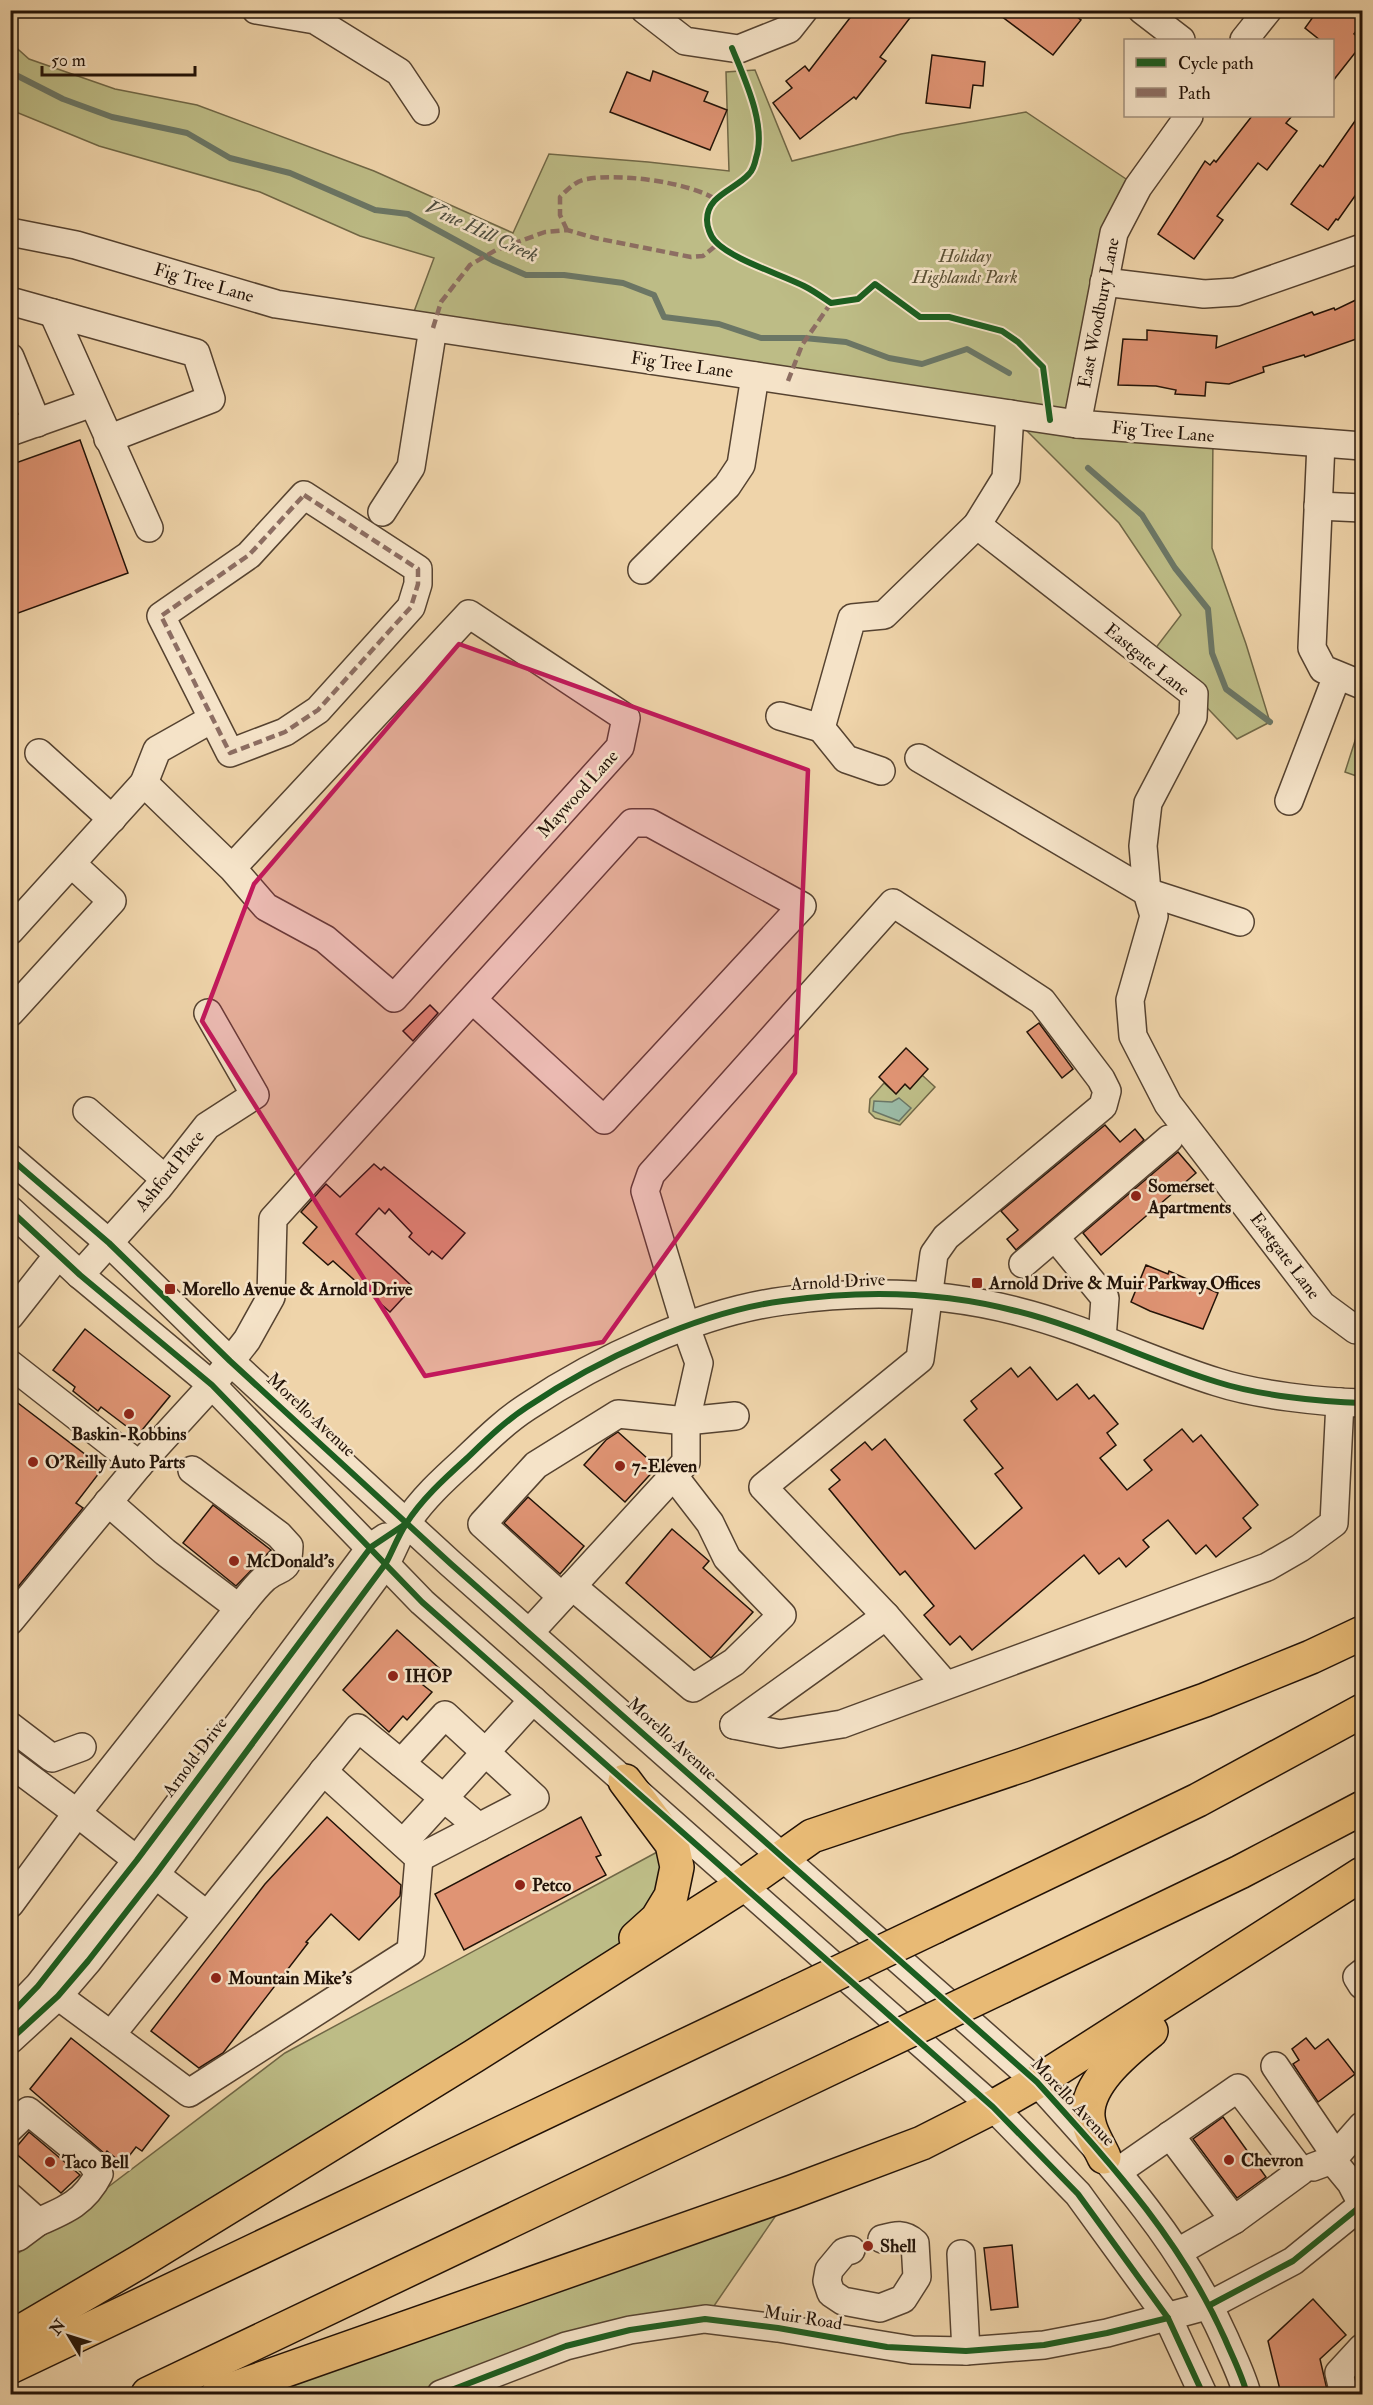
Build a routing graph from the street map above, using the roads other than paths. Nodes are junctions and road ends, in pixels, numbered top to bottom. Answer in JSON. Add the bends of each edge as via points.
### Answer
{"nodes":[{"id":1,"x":256,"y":10,"type":"edge"},
{"id":2,"x":645,"y":10,"type":"edge"},
{"id":3,"x":804,"y":10,"type":"edge"},
{"id":4,"x":1142,"y":10,"type":"edge"},
{"id":5,"x":1268,"y":10,"type":"edge"},
{"id":6,"x":1180,"y":39,"type":"edge"},
{"id":7,"x":1245,"y":39,"type":"edge"},
{"id":8,"x":425,"y":111,"type":"dead end"},
{"id":9,"x":1188,"y":117,"type":"edge"},
{"id":10,"x":10,"y":232,"type":"edge"},
{"id":11,"x":1362,"y":248,"type":"edge"},
{"id":12,"x":1104,"y":282,"type":"junction"},
{"id":13,"x":10,"y":301,"type":"edge"},
{"id":14,"x":53,"y":313,"type":"junction"},
{"id":15,"x":433,"y":328,"type":"junction"},
{"id":16,"x":10,"y":357,"type":"edge"},
{"id":17,"x":755,"y":376,"type":"junction"},
{"id":18,"x":92,"y":403,"type":"junction"},
{"id":19,"x":1010,"y":414,"type":"junction"},
{"id":20,"x":37,"y":423,"type":"junction"},
{"id":21,"x":1077,"y":424,"type":"junction"},
{"id":22,"x":10,"y":432,"type":"edge"},
{"id":23,"x":108,"y":439,"type":"junction"},
{"id":24,"x":1321,"y":443,"type":"junction"},
{"id":25,"x":1362,"y":446,"type":"edge"},
{"id":26,"x":1318,"y":506,"type":"junction"},
{"id":27,"x":1362,"y":508,"type":"edge"},
{"id":28,"x":382,"y":512,"type":"dead end"},
{"id":29,"x":977,"y":525,"type":"junction"},
{"id":30,"x":149,"y":528,"type":"dead end"},
{"id":31,"x":642,"y":570,"type":"dead end"},
{"id":32,"x":1337,"y":676,"type":"junction"},
{"id":33,"x":1362,"y":685,"type":"edge"},
{"id":34,"x":780,"y":716,"type":"dead end"},
{"id":35,"x":212,"y":719,"type":"junction"},
{"id":36,"x":821,"y":728,"type":"junction"},
{"id":37,"x":39,"y":753,"type":"dead end"},
{"id":38,"x":919,"y":758,"type":"dead end"},
{"id":39,"x":881,"y":771,"type":"dead end"},
{"id":40,"x":144,"y":783,"type":"junction"},
{"id":41,"x":1289,"y":801,"type":"dead end"},
{"id":42,"x":112,"y":819,"type":"junction"},
{"id":43,"x":72,"y":864,"type":"junction"},
{"id":44,"x":232,"y":868,"type":"junction"},
{"id":45,"x":1147,"y":892,"type":"junction"},
{"id":46,"x":1240,"y":922,"type":"dead end"},
{"id":47,"x":10,"y":931,"type":"edge"},
{"id":48,"x":472,"y":1000,"type":"junction"},
{"id":49,"x":14,"y":1003,"type":"edge"},
{"id":50,"x":208,"y":1014,"type":"dead end"},
{"id":51,"x":87,"y":1112,"type":"dead end"},
{"id":52,"x":1169,"y":1139,"type":"dead end"},
{"id":53,"x":10,"y":1158,"type":"edge"},
{"id":54,"x":165,"y":1179,"type":"junction"},
{"id":55,"x":10,"y":1210,"type":"edge"},
{"id":56,"x":1055,"y":1237,"type":"junction"},
{"id":57,"x":109,"y":1243,"type":"junction"},
{"id":58,"x":58,"y":1255,"type":"junction"},
{"id":59,"x":1023,"y":1264,"type":"dead end"},
{"id":60,"x":80,"y":1275,"type":"junction"},
{"id":61,"x":928,"y":1296,"type":"junction"},
{"id":62,"x":10,"y":1316,"type":"edge"},
{"id":63,"x":686,"y":1327,"type":"junction"},
{"id":64,"x":1362,"y":1330,"type":"edge"},
{"id":65,"x":1102,"y":1339,"type":"junction"},
{"id":66,"x":230,"y":1361,"type":"junction"},
{"id":67,"x":10,"y":1364,"type":"edge"},
{"id":68,"x":212,"y":1385,"type":"junction"},
{"id":69,"x":1351,"y":1402,"type":"edge"},
{"id":70,"x":735,"y":1416,"type":"dead end"},
{"id":71,"x":686,"y":1421,"type":"junction"},
{"id":72,"x":139,"y":1465,"type":"junction"},
{"id":73,"x":192,"y":1470,"type":"dead end"},
{"id":74,"x":674,"y":1475,"type":"junction"},
{"id":75,"x":108,"y":1502,"type":"junction"},
{"id":76,"x":406,"y":1523,"type":"junction"},
{"id":77,"x":379,"y":1555,"type":"junction"},
{"id":78,"x":567,"y":1591,"type":"junction"},
{"id":79,"x":239,"y":1608,"type":"junction"},
{"id":80,"x":886,"y":1616,"type":"junction"},
{"id":81,"x":10,"y":1621,"type":"edge"},
{"id":82,"x":529,"y":1633,"type":"junction"},
{"id":83,"x":1362,"y":1633,"type":"edge"},
{"id":84,"x":945,"y":1684,"type":"junction"},
{"id":85,"x":533,"y":1700,"type":"junction"},
{"id":86,"x":1362,"y":1711,"type":"edge"},
{"id":87,"x":10,"y":1726,"type":"edge"},
{"id":88,"x":82,"y":1747,"type":"dead end"},
{"id":89,"x":486,"y":1752,"type":"junction"},
{"id":90,"x":10,"y":1763,"type":"edge"},
{"id":91,"x":401,"y":1763,"type":"junction"},
{"id":92,"x":323,"y":1771,"type":"junction"},
{"id":93,"x":625,"y":1781,"type":"junction"},
{"id":94,"x":444,"y":1799,"type":"junction"},
{"id":95,"x":1362,"y":1808,"type":"edge"},
{"id":96,"x":77,"y":1813,"type":"junction"},
{"id":97,"x":479,"y":1827,"type":"junction"},
{"id":98,"x":411,"y":1851,"type":"junction"},
{"id":99,"x":783,"y":1857,"type":"junction"},
{"id":100,"x":146,"y":1867,"type":"junction"},
{"id":101,"x":1362,"y":1874,"type":"edge"},
{"id":102,"x":743,"y":1885,"type":"junction"},
{"id":103,"x":10,"y":1904,"type":"edge"},
{"id":104,"x":207,"y":1915,"type":"junction"},
{"id":105,"x":605,"y":1971,"type":"junction"},
{"id":106,"x":1362,"y":1973,"type":"edge"},
{"id":107,"x":1199,"y":1979,"type":"junction"},
{"id":108,"x":1362,"y":1984,"type":"edge"},
{"id":109,"x":58,"y":1996,"type":"junction"},
{"id":110,"x":10,"y":2015,"type":"edge"},
{"id":111,"x":111,"y":2035,"type":"junction"},
{"id":112,"x":10,"y":2040,"type":"edge"},
{"id":113,"x":1275,"y":2066,"type":"dead end"},
{"id":114,"x":1037,"y":2082,"type":"junction"},
{"id":115,"x":993,"y":2107,"type":"junction"},
{"id":116,"x":15,"y":2123,"type":"edge"},
{"id":117,"x":1362,"y":2126,"type":"edge"},
{"id":118,"x":1170,"y":2135,"type":"junction"},
{"id":119,"x":1334,"y":2158,"type":"junction"},
{"id":120,"x":1111,"y":2165,"type":"junction"},
{"id":121,"x":1301,"y":2171,"type":"junction"},
{"id":122,"x":10,"y":2197,"type":"edge"},
{"id":123,"x":1362,"y":2205,"type":"edge"},
{"id":124,"x":1234,"y":2220,"type":"junction"},
{"id":125,"x":38,"y":2222,"type":"junction"},
{"id":126,"x":10,"y":2238,"type":"edge"},
{"id":127,"x":882,"y":2238,"type":"dead end"},
{"id":128,"x":851,"y":2250,"type":"dead end"},
{"id":129,"x":1178,"y":2252,"type":"junction"},
{"id":130,"x":917,"y":2277,"type":"junction"},
{"id":131,"x":1210,"y":2305,"type":"junction"},
{"id":132,"x":1168,"y":2318,"type":"junction"},
{"id":133,"x":10,"y":2338,"type":"edge"},
{"id":134,"x":1362,"y":2348,"type":"edge"},
{"id":135,"x":966,"y":2351,"type":"junction"},
{"id":136,"x":10,"y":2367,"type":"edge"},
{"id":137,"x":147,"y":2394,"type":"edge"},
{"id":138,"x":218,"y":2394,"type":"edge"},
{"id":139,"x":441,"y":2394,"type":"edge"},
{"id":140,"x":1203,"y":2394,"type":"edge"},
{"id":141,"x":1247,"y":2394,"type":"edge"},
{"id":142,"x":1344,"y":2394,"type":"edge"}],
"edges":[{"from":1,"to":8,"type":"street","via":[[315,20],[399,72]]},
{"from":2,"to":3,"type":"street","via":[[685,40],[739,49],[789,29]]},
{"from":4,"to":6,"type":"street"},
{"from":5,"to":7,"type":"street"},
{"from":9,"to":12,"type":"street","name":"East Woodbury Lane","via":[[1138,187],[1114,232]]},
{"from":10,"to":15,"type":"street","name":"Fig Tree Lane","via":[[76,245],[276,304]]},
{"from":11,"to":12,"type":"street","via":[[1236,292],[1204,294]]},
{"from":12,"to":21,"type":"street","name":"East Woodbury Lane"},
{"from":13,"to":14,"type":"street"},
{"from":14,"to":18,"type":"street"},
{"from":14,"to":23,"type":"street","via":[[196,353],[211,399]]},
{"from":15,"to":17,"type":"street","name":"Fig Tree Lane"},
{"from":15,"to":28,"type":"street","via":[[411,466]]},
{"from":16,"to":20,"type":"street"},
{"from":17,"to":19,"type":"street","name":"Fig Tree Lane"},
{"from":17,"to":31,"type":"street","via":[[741,465],[727,486]]},
{"from":18,"to":20,"type":"street"},
{"from":18,"to":23,"type":"street"},
{"from":19,"to":21,"type":"street","name":"Fig Tree Lane"},
{"from":19,"to":29,"type":"street","via":[[1006,478]]},
{"from":20,"to":22,"type":"street"},
{"from":21,"to":24,"type":"street","name":"Fig Tree Lane"},
{"from":23,"to":30,"type":"street"},
{"from":24,"to":25,"type":"street","name":"Fig Tree Lane"},
{"from":24,"to":26,"type":"street"},
{"from":26,"to":27,"type":"street"},
{"from":26,"to":32,"type":"street","via":[[1312,648],[1323,669]]},
{"from":29,"to":36,"type":"street","via":[[884,615],[852,618]]},
{"from":29,"to":45,"type":"street","name":"Eastgate Lane","via":[[1194,694],[1193,717],[1148,803],[1143,846]]},
{"from":32,"to":33,"type":"street"},
{"from":32,"to":41,"type":"street"},
{"from":34,"to":36,"type":"street"},
{"from":35,"to":35,"type":"street","via":[[161,616],[249,555],[304,495],[418,569],[411,607],[318,710],[285,732],[230,753]]},
{"from":35,"to":40,"type":"street","via":[[156,750]]},
{"from":36,"to":39,"type":"street","via":[[846,759]]},
{"from":37,"to":42,"type":"street"},
{"from":38,"to":45,"type":"street"},
{"from":40,"to":42,"type":"street"},
{"from":40,"to":44,"type":"street","name":"Maywood Lane"},
{"from":42,"to":43,"type":"street"},
{"from":43,"to":47,"type":"street"},
{"from":43,"to":49,"type":"street","via":[[112,901]]},
{"from":44,"to":44,"type":"street","name":"Maywood Lane","via":[[266,907],[326,939],[394,998],[620,747],[626,718],[469,614]]},
{"from":45,"to":46,"type":"street"},
{"from":45,"to":64,"type":"street","name":"Eastgate Lane","via":[[1154,916],[1130,1000],[1133,1036],[1168,1104],[1322,1305],[1356,1330]]},
{"from":48,"to":48,"type":"street","via":[[632,823],[650,823],[802,906],[604,1120]]},
{"from":48,"to":66,"type":"street","via":[[273,1219],[271,1297]]},
{"from":50,"to":54,"type":"street","name":"Ashford Place","via":[[255,1095],[207,1126]]},
{"from":51,"to":54,"type":"street"},
{"from":52,"to":56,"type":"street"},
{"from":53,"to":57,"type":"street","name":"Morello Avenue"},
{"from":54,"to":57,"type":"street","name":"Ashford Place"},
{"from":55,"to":58,"type":"street"},
{"from":56,"to":59,"type":"street"},
{"from":56,"to":65,"type":"street","via":[[1105,1298]]},
{"from":57,"to":60,"type":"street","name":"Ashford Place"},
{"from":57,"to":66,"type":"street","name":"Morello Avenue"},
{"from":58,"to":60,"type":"street"},
{"from":58,"to":62,"type":"street"},
{"from":60,"to":68,"type":"street"},
{"from":61,"to":63,"type":"street","name":"Arnold Drive","via":[[876,1293],[782,1301]]},
{"from":61,"to":63,"type":"street","via":[[934,1254],[946,1237],[1103,1106],[1107,1091],[1042,1001],[893,903],[651,1174],[645,1191]]},
{"from":61,"to":65,"type":"street","name":"Arnold Drive","via":[[1016,1311]]},
{"from":61,"to":80,"type":"street","via":[[920,1359],[763,1487]]},
{"from":63,"to":71,"type":"street","via":[[699,1362]]},
{"from":63,"to":76,"type":"street","name":"Arnold Drive","via":[[599,1365],[527,1407],[439,1483]]},
{"from":65,"to":69,"type":"street","name":"Arnold Drive","via":[[1220,1383],[1281,1395]]},
{"from":66,"to":68,"type":"street"},
{"from":66,"to":76,"type":"street","name":"Morello Avenue"},
{"from":67,"to":72,"type":"street"},
{"from":68,"to":72,"type":"street"},
{"from":68,"to":77,"type":"street"},
{"from":69,"to":84,"type":"street","via":[[1334,1523],[1300,1548],[1267,1567]]},
{"from":70,"to":71,"type":"street"},
{"from":71,"to":74,"type":"street","via":[[686,1462]]},
{"from":71,"to":78,"type":"street","via":[[618,1414],[536,1465],[482,1524]]},
{"from":72,"to":75,"type":"street"},
{"from":73,"to":79,"type":"street","via":[[289,1546],[289,1560],[282,1570],[267,1577]]},
{"from":74,"to":78,"type":"street"},
{"from":74,"to":78,"type":"street","via":[[710,1523],[727,1558],[782,1615],[734,1662],[693,1688]]},
{"from":75,"to":79,"type":"street","via":[[165,1552]]},
{"from":75,"to":81,"type":"street"},
{"from":76,"to":77,"type":"street","name":"Arnold Drive"},
{"from":76,"to":82,"type":"street","name":"Morello Avenue"},
{"from":77,"to":85,"type":"street","via":[[422,1602]]},
{"from":77,"to":100,"type":"street","name":"Arnold Drive"},
{"from":78,"to":82,"type":"street"},
{"from":79,"to":96,"type":"street"},
{"from":80,"to":84,"type":"street"},
{"from":80,"to":84,"type":"street","via":[[734,1725],[780,1734],[842,1724]]},
{"from":82,"to":99,"type":"street","name":"Morello Avenue"},
{"from":83,"to":99,"type":"highway","via":[[1205,1700],[812,1836]]},
{"from":85,"to":89,"type":"street"},
{"from":85,"to":93,"type":"street"},
{"from":86,"to":136,"type":"highway","bridge":true,"via":[[1198,1800]]},
{"from":87,"to":88,"type":"street","via":[[52,1758]]},
{"from":89,"to":91,"type":"street","via":[[445,1715]]},
{"from":89,"to":94,"type":"street"},
{"from":89,"to":97,"type":"street","via":[[535,1798]]},
{"from":90,"to":96,"type":"street"},
{"from":91,"to":92,"type":"street","via":[[358,1728]]},
{"from":91,"to":94,"type":"street"},
{"from":92,"to":98,"type":"street"},
{"from":92,"to":104,"type":"street"},
{"from":93,"to":102,"type":"street"},
{"from":93,"to":105,"type":"highway","via":[[672,1844],[677,1867],[671,1896],[657,1919]]},
{"from":94,"to":97,"type":"street"},
{"from":94,"to":98,"type":"street"},
{"from":95,"to":137,"type":"highway","bridge":true,"via":[[1240,1872]]},
{"from":96,"to":100,"type":"street"},
{"from":96,"to":103,"type":"street"},
{"from":97,"to":98,"type":"street"},
{"from":98,"to":111,"type":"street","via":[[411,1951],[189,2093]]},
{"from":99,"to":102,"type":"highway"},
{"from":99,"to":114,"type":"street","name":"Morello Avenue"},
{"from":100,"to":104,"type":"street"},
{"from":100,"to":109,"type":"street","name":"Arnold Drive"},
{"from":100,"to":110,"type":"street","name":"Arnold Drive"},
{"from":101,"to":107,"type":"highway"},
{"from":102,"to":105,"type":"highway"},
{"from":102,"to":115,"type":"street"},
{"from":104,"to":111,"type":"street"},
{"from":105,"to":133,"type":"highway","via":[[139,2262]]},
{"from":106,"to":108,"type":"street","via":[[1357,1977]]},
{"from":107,"to":114,"type":"highway"},
{"from":107,"to":120,"type":"highway","via":[[1164,2020],[1118,2057],[1091,2098],[1088,2122]]},
{"from":109,"to":111,"type":"street"},
{"from":109,"to":112,"type":"street","name":"Arnold Drive"},
{"from":113,"to":119,"type":"street"},
{"from":114,"to":115,"type":"highway"},
{"from":114,"to":120,"type":"street","name":"Morello Avenue"},
{"from":115,"to":132,"type":"street","via":[[1078,2194]]},
{"from":115,"to":138,"type":"highway","via":[[922,2143],[803,2188]]},
{"from":116,"to":125,"type":"street","via":[[28,2111],[91,2162],[99,2174],[83,2197]]},
{"from":117,"to":119,"type":"street"},
{"from":118,"to":120,"type":"street"},
{"from":118,"to":121,"type":"street","via":[[1238,2088]]},
{"from":118,"to":124,"type":"street"},
{"from":119,"to":121,"type":"street"},
{"from":119,"to":123,"type":"street"},
{"from":120,"to":129,"type":"street","name":"Morello Avenue"},
{"from":121,"to":124,"type":"street"},
{"from":122,"to":125,"type":"street"},
{"from":123,"to":131,"type":"street","name":"Muir Road","via":[[1293,2261]]},
{"from":124,"to":129,"type":"street"},
{"from":125,"to":126,"type":"street","via":[[18,2237]]},
{"from":127,"to":130,"type":"street","via":[[908,2236],[915,2243]]},
{"from":128,"to":130,"type":"street","via":[[837,2259],[827,2281],[831,2293],[843,2301],[880,2308],[903,2299]]},
{"from":129,"to":131,"type":"street","name":"Morello Avenue"},
{"from":130,"to":135,"type":"street","via":[[962,2266]]},
{"from":131,"to":132,"type":"street","name":"Muir Road"},
{"from":131,"to":141,"type":"street","name":"Morello Avenue"},
{"from":132,"to":135,"type":"street","name":"Muir Road","via":[[1044,2345]]},
{"from":132,"to":140,"type":"street"},
{"from":134,"to":142,"type":"street","via":[[1339,2373]]},
{"from":135,"to":139,"type":"street","name":"Muir Road","via":[[887,2347],[705,2319],[630,2330],[566,2346]]}]}
